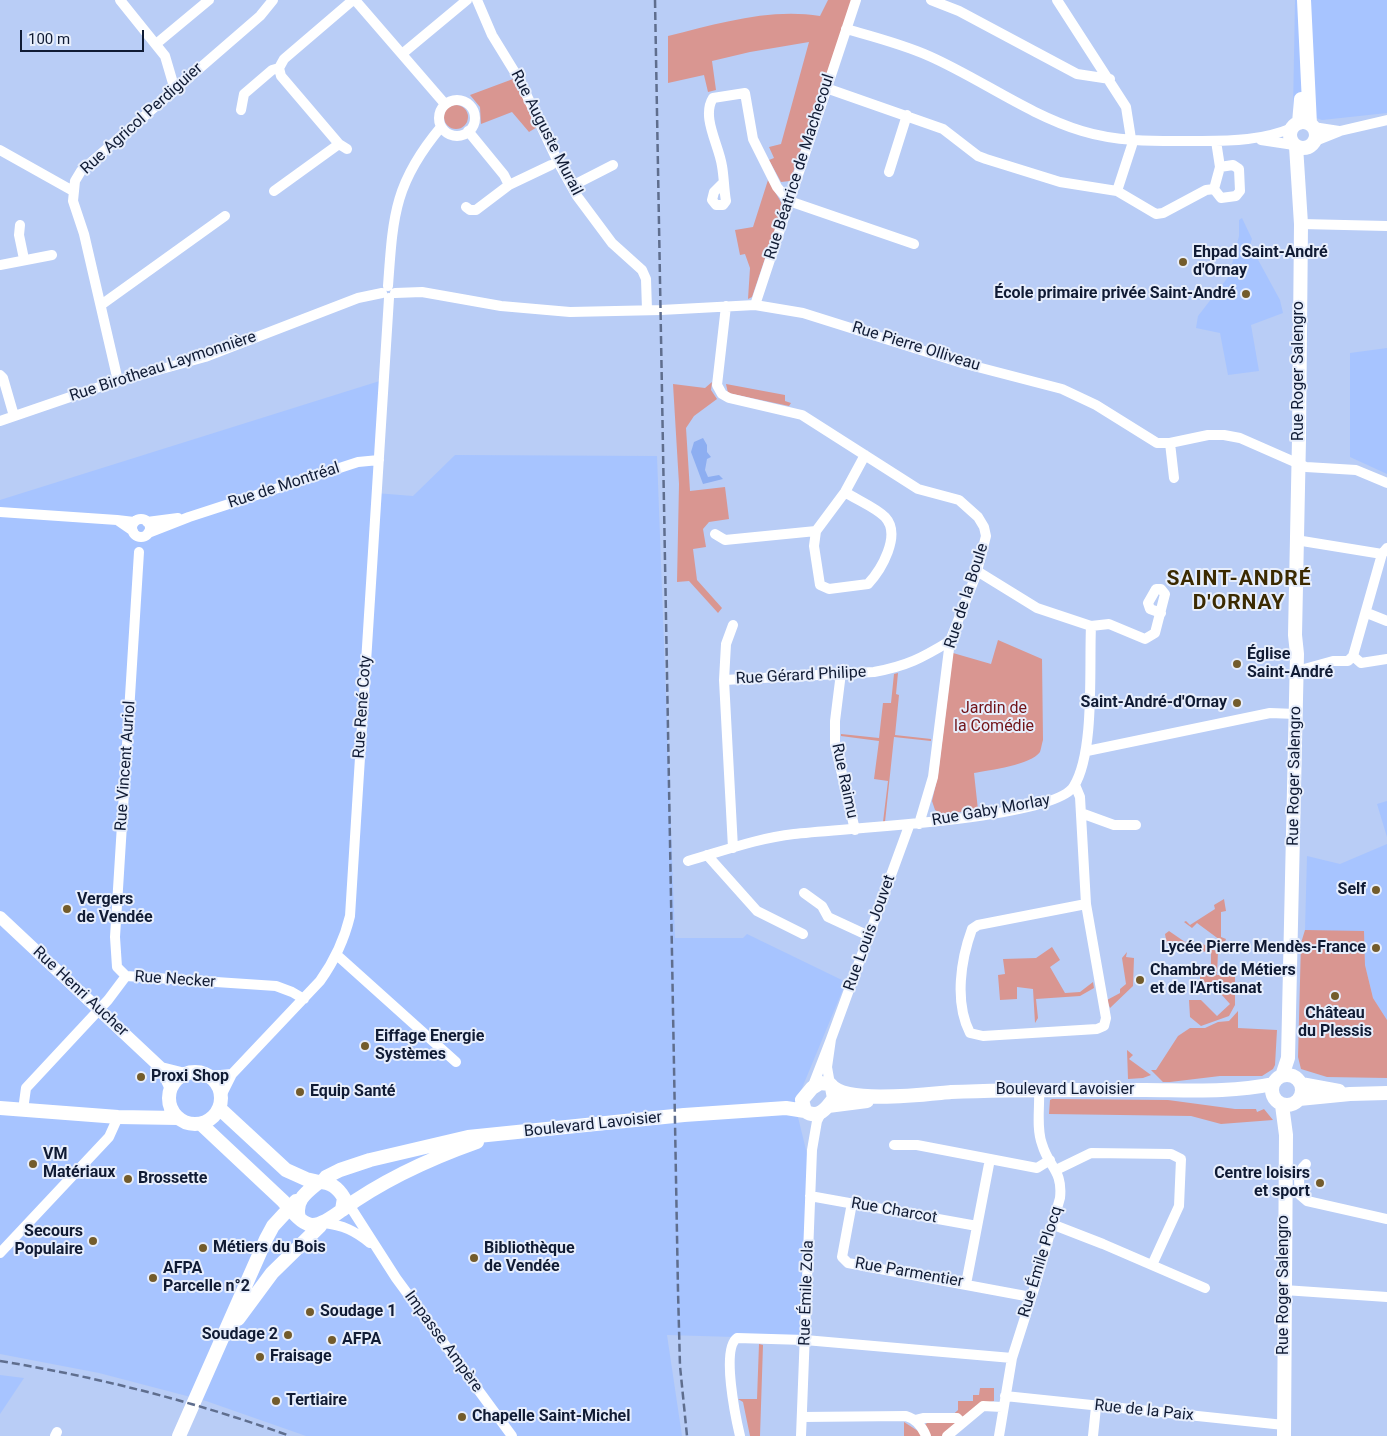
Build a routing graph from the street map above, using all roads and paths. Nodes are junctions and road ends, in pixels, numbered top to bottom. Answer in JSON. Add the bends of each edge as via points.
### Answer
{"nodes":[{"id":1,"x":120,"y":0,"type":"edge"},
{"id":2,"x":209,"y":0,"type":"edge"},
{"id":3,"x":273,"y":0,"type":"edge"},
{"id":4,"x":354,"y":0,"type":"edge"},
{"id":5,"x":467,"y":0,"type":"edge"},
{"id":6,"x":477,"y":0,"type":"edge"},
{"id":7,"x":856,"y":0,"type":"edge"},
{"id":8,"x":931,"y":0,"type":"edge"},
{"id":9,"x":1057,"y":0,"type":"edge"},
{"id":10,"x":1304,"y":4,"type":"edge"},
{"id":11,"x":846,"y":29,"type":"junction"},
{"id":12,"x":156,"y":44,"type":"junction"},
{"id":13,"x":402,"y":54,"type":"junction"},
{"id":14,"x":279,"y":68,"type":"junction"},
{"id":15,"x":1110,"y":79,"type":"junction"},
{"id":16,"x":826,"y":88,"type":"junction"},
{"id":17,"x":174,"y":90,"type":"junction"},
{"id":18,"x":445,"y":104,"type":"junction"},
{"id":19,"x":241,"y":110,"type":"dead end"},
{"id":20,"x":907,"y":115,"type":"junction"},
{"id":21,"x":1387,"y":120,"type":"edge"},
{"id":22,"x":1304,"y":125,"type":"junction"},
{"id":23,"x":442,"y":127,"type":"junction"},
{"id":24,"x":468,"y":131,"type":"junction"},
{"id":25,"x":1340,"y":131,"type":"junction"},
{"id":26,"x":1253,"y":139,"type":"junction"},
{"id":27,"x":1132,"y":140,"type":"junction"},
{"id":28,"x":1216,"y":141,"type":"junction"},
{"id":29,"x":1304,"y":145,"type":"junction"},
{"id":30,"x":2,"y":153,"type":"edge"},
{"id":31,"x":551,"y":165,"type":"dead end"},
{"id":32,"x":612,"y":165,"type":"dead end"},
{"id":33,"x":1220,"y":167,"type":"junction"},
{"id":34,"x":889,"y":172,"type":"dead end"},
{"id":35,"x":724,"y":183,"type":"dead end"},
{"id":36,"x":509,"y":185,"type":"junction"},
{"id":37,"x":572,"y":186,"type":"junction"},
{"id":38,"x":1214,"y":189,"type":"junction"},
{"id":39,"x":73,"y":191,"type":"junction"},
{"id":40,"x":274,"y":191,"type":"dead end"},
{"id":41,"x":1117,"y":191,"type":"junction"},
{"id":42,"x":789,"y":201,"type":"junction"},
{"id":43,"x":466,"y":206,"type":"dead end"},
{"id":44,"x":225,"y":216,"type":"dead end"},
{"id":45,"x":1300,"y":224,"type":"junction"},
{"id":46,"x":20,"y":225,"type":"dead end"},
{"id":47,"x":1387,"y":226,"type":"edge"},
{"id":48,"x":914,"y":244,"type":"dead end"},
{"id":49,"x":52,"y":255,"type":"dead end"},
{"id":50,"x":24,"y":259,"type":"junction"},
{"id":51,"x":0,"y":265,"type":"edge"},
{"id":52,"x":389,"y":292,"type":"junction"},
{"id":53,"x":101,"y":305,"type":"junction"},
{"id":54,"x":755,"y":305,"type":"junction"},
{"id":55,"x":726,"y":306,"type":"junction"},
{"id":56,"x":648,"y":310,"type":"junction"},
{"id":57,"x":0,"y":375,"type":"edge"},
{"id":58,"x":118,"y":381,"type":"junction"},
{"id":59,"x":14,"y":416,"type":"junction"},
{"id":60,"x":0,"y":421,"type":"edge"},
{"id":61,"x":1170,"y":443,"type":"junction"},
{"id":62,"x":865,"y":455,"type":"junction"},
{"id":63,"x":378,"y":460,"type":"junction"},
{"id":64,"x":1298,"y":464,"type":"junction"},
{"id":65,"x":1174,"y":478,"type":"dead end"},
{"id":66,"x":1387,"y":483,"type":"edge"},
{"id":67,"x":845,"y":492,"type":"junction"},
{"id":68,"x":0,"y":512,"type":"edge"},
{"id":69,"x":140,"y":530,"type":"junction"},
{"id":70,"x":816,"y":531,"type":"junction"},
{"id":71,"x":715,"y":534,"type":"dead end"},
{"id":72,"x":1296,"y":540,"type":"junction"},
{"id":73,"x":1384,"y":551,"type":"edge"},
{"id":74,"x":976,"y":571,"type":"junction"},
{"id":75,"x":1162,"y":613,"type":"dead end"},
{"id":76,"x":1367,"y":613,"type":"junction"},
{"id":77,"x":1387,"y":621,"type":"edge"},
{"id":78,"x":733,"y":625,"type":"dead end"},
{"id":79,"x":1091,"y":626,"type":"junction"},
{"id":80,"x":950,"y":641,"type":"junction"},
{"id":81,"x":1353,"y":656,"type":"junction"},
{"id":82,"x":1387,"y":659,"type":"edge"},
{"id":83,"x":1297,"y":671,"type":"junction"},
{"id":84,"x":841,"y":674,"type":"junction"},
{"id":85,"x":724,"y":680,"type":"junction"},
{"id":86,"x":1296,"y":714,"type":"junction"},
{"id":87,"x":1087,"y":751,"type":"junction"},
{"id":88,"x":1075,"y":785,"type":"junction"},
{"id":89,"x":1081,"y":813,"type":"junction"},
{"id":90,"x":914,"y":825,"type":"junction"},
{"id":91,"x":1136,"y":825,"type":"dead end"},
{"id":92,"x":855,"y":830,"type":"junction"},
{"id":93,"x":734,"y":848,"type":"junction"},
{"id":94,"x":708,"y":855,"type":"junction"},
{"id":95,"x":688,"y":860,"type":"dead end"},
{"id":96,"x":804,"y":893,"type":"dead end"},
{"id":97,"x":1086,"y":904,"type":"junction"},
{"id":98,"x":0,"y":916,"type":"edge"},
{"id":99,"x":802,"y":934,"type":"dead end"},
{"id":100,"x":868,"y":936,"type":"junction"},
{"id":101,"x":338,"y":956,"type":"junction"},
{"id":102,"x":126,"y":976,"type":"junction"},
{"id":103,"x":304,"y":999,"type":"junction"},
{"id":104,"x":100,"y":1010,"type":"junction"},
{"id":105,"x":831,"y":1039,"type":"junction"},
{"id":106,"x":456,"y":1062,"type":"dead end"},
{"id":107,"x":161,"y":1068,"type":"junction"},
{"id":108,"x":185,"y":1074,"type":"junction"},
{"id":109,"x":232,"y":1074,"type":"junction"},
{"id":110,"x":209,"y":1076,"type":"junction"},
{"id":111,"x":1288,"y":1080,"type":"junction"},
{"id":112,"x":831,"y":1086,"type":"junction"},
{"id":113,"x":1039,"y":1090,"type":"junction"},
{"id":114,"x":809,"y":1091,"type":"junction"},
{"id":115,"x":1238,"y":1091,"type":"junction"},
{"id":116,"x":170,"y":1094,"type":"junction"},
{"id":117,"x":1350,"y":1094,"type":"junction"},
{"id":118,"x":1387,"y":1094,"type":"edge"},
{"id":119,"x":892,"y":1096,"type":"junction"},
{"id":120,"x":220,"y":1102,"type":"junction"},
{"id":121,"x":1287,"y":1102,"type":"junction"},
{"id":122,"x":0,"y":1108,"type":"edge"},
{"id":123,"x":23,"y":1110,"type":"junction"},
{"id":124,"x":816,"y":1111,"type":"junction"},
{"id":125,"x":684,"y":1115,"type":"junction"},
{"id":126,"x":118,"y":1117,"type":"junction"},
{"id":127,"x":149,"y":1118,"type":"junction"},
{"id":128,"x":178,"y":1118,"type":"junction"},
{"id":129,"x":201,"y":1124,"type":"junction"},
{"id":130,"x":502,"y":1134,"type":"junction"},
{"id":131,"x":894,"y":1145,"type":"dead end"},
{"id":132,"x":990,"y":1159,"type":"junction"},
{"id":133,"x":1050,"y":1160,"type":"junction"},
{"id":134,"x":1306,"y":1164,"type":"dead end"},
{"id":135,"x":1056,"y":1170,"type":"junction"},
{"id":136,"x":263,"y":1182,"type":"junction"},
{"id":137,"x":320,"y":1182,"type":"junction"},
{"id":138,"x":810,"y":1196,"type":"junction"},
{"id":139,"x":852,"y":1203,"type":"junction"},
{"id":140,"x":345,"y":1204,"type":"junction"},
{"id":141,"x":294,"y":1213,"type":"junction"},
{"id":142,"x":1387,"y":1219,"type":"edge"},
{"id":143,"x":322,"y":1224,"type":"junction"},
{"id":144,"x":1054,"y":1225,"type":"junction"},
{"id":145,"x":272,"y":1226,"type":"junction"},
{"id":146,"x":977,"y":1226,"type":"junction"},
{"id":147,"x":376,"y":1247,"type":"junction"},
{"id":148,"x":0,"y":1253,"type":"edge"},
{"id":149,"x":1152,"y":1265,"type":"junction"},
{"id":150,"x":966,"y":1284,"type":"junction"},
{"id":151,"x":1205,"y":1288,"type":"dead end"},
{"id":152,"x":1284,"y":1290,"type":"junction"},
{"id":153,"x":1031,"y":1296,"type":"junction"},
{"id":154,"x":1387,"y":1297,"type":"edge"},
{"id":155,"x":805,"y":1340,"type":"junction"},
{"id":156,"x":217,"y":1352,"type":"junction"},
{"id":157,"x":1012,"y":1358,"type":"junction"},
{"id":158,"x":1006,"y":1396,"type":"junction"},
{"id":159,"x":1002,"y":1407,"type":"junction"},
{"id":160,"x":1096,"y":1407,"type":"junction"},
{"id":161,"x":802,"y":1417,"type":"junction"},
{"id":162,"x":915,"y":1420,"type":"junction"},
{"id":163,"x":962,"y":1423,"type":"junction"},
{"id":164,"x":182,"y":1430,"type":"edge"},
{"id":165,"x":1284,"y":1431,"type":"edge"},
{"id":166,"x":512,"y":1436,"type":"edge"},
{"id":167,"x":740,"y":1436,"type":"edge"},
{"id":168,"x":801,"y":1436,"type":"edge"},
{"id":169,"x":926,"y":1436,"type":"edge"},
{"id":170,"x":947,"y":1436,"type":"edge"},
{"id":171,"x":999,"y":1436,"type":"edge"},
{"id":172,"x":1093,"y":1436,"type":"edge"}],
"edges":[{"from":1,"to":12,"type":"street"},
{"from":2,"to":12,"type":"street"},
{"from":3,"to":17,"type":"street","name":"Rue Agricol Perdiguier","via":[[260,16]]},
{"from":4,"to":13,"type":"street"},
{"from":4,"to":14,"type":"street","via":[[284,59]]},
{"from":5,"to":13,"type":"street"},
{"from":6,"to":37,"type":"street","name":"Rue Auguste Murail","via":[[492,36],[519,79]]},
{"from":7,"to":11,"type":"street","name":"Rue Béatrice de Machecoul"},
{"from":8,"to":15,"type":"street","via":[[1078,74]]},
{"from":9,"to":15,"type":"street"},
{"from":10,"to":22,"type":"main road"},
{"from":11,"to":16,"type":"street","name":"Rue Béatrice de Machecoul"},
{"from":11,"to":27,"type":"street","via":[[930,56],[1048,119],[1083,131]]},
{"from":12,"to":17,"type":"street","via":[[165,56]]},
{"from":13,"to":18,"type":"street"},
{"from":14,"to":19,"type":"street","via":[[272,70],[244,94]]},
{"from":14,"to":40,"type":"street","via":[[282,76],[343,146]]},
{"from":15,"to":27,"type":"street","via":[[1126,107]]},
{"from":16,"to":20,"type":"street"},
{"from":16,"to":42,"type":"street","name":"Rue Béatrice de Machecoul"},
{"from":17,"to":39,"type":"street","name":"Rue Agricol Perdiguier","via":[[81,171]]},
{"from":18,"to":23,"type":"street","via":[[439,114]]},
{"from":18,"to":24,"type":"street","via":[[458,100],[470,106],[474,119]]},
{"from":20,"to":34,"type":"street"},
{"from":20,"to":41,"type":"street","via":[[943,129],[986,159],[1060,182]]},
{"from":21,"to":25,"type":"street"},
{"from":22,"to":25,"type":"street"},
{"from":22,"to":26,"type":"street"},
{"from":22,"to":29,"type":"main road","via":[[1316,134]]},
{"from":22,"to":29,"type":"main road","via":[[1290,137]]},
{"from":23,"to":24,"type":"street","via":[[447,133],[456,135]]},
{"from":23,"to":52,"type":"street","name":"Rue René Coty","via":[[412,167],[397,202],[392,228]]},
{"from":24,"to":36,"type":"street"},
{"from":25,"to":29,"type":"street"},
{"from":26,"to":28,"type":"street"},
{"from":26,"to":29,"type":"street"},
{"from":27,"to":28,"type":"street"},
{"from":27,"to":41,"type":"street"},
{"from":28,"to":33,"type":"street"},
{"from":29,"to":45,"type":"main road","name":"Rue Roger Salengro","via":[[1306,160]]},
{"from":30,"to":39,"type":"street"},
{"from":31,"to":36,"type":"street"},
{"from":32,"to":37,"type":"street"},
{"from":33,"to":38,"type":"street"},
{"from":33,"to":38,"type":"street","via":[[1233,165],[1239,169],[1240,191],[1228,199],[1221,198]]},
{"from":35,"to":42,"type":"street","via":[[708,105],[713,98],[745,93],[753,139],[777,187]]},
{"from":36,"to":43,"type":"street","via":[[476,210]]},
{"from":37,"to":56,"type":"street","name":"Rue Auguste Murail","via":[[612,243],[642,270],[646,279]]},
{"from":38,"to":41,"type":"street","via":[[1156,214]]},
{"from":39,"to":53,"type":"street","name":"Rue Agricol Perdiguier"},
{"from":42,"to":48,"type":"street"},
{"from":42,"to":54,"type":"street","name":"Rue Béatrice de Machecoul"},
{"from":44,"to":53,"type":"street"},
{"from":45,"to":47,"type":"street"},
{"from":45,"to":64,"type":"main road","name":"Rue Roger Salengro"},
{"from":46,"to":50,"type":"street"},
{"from":49,"to":50,"type":"street"},
{"from":50,"to":51,"type":"street"},
{"from":52,"to":56,"type":"street","name":"Rue Birotheau Laymonnière","via":[[422,292],[501,306],[570,312]]},
{"from":52,"to":58,"type":"street","name":"Rue Birotheau Laymonnière","via":[[358,298],[205,357]]},
{"from":52,"to":63,"type":"street","name":"Rue René Coty"},
{"from":53,"to":58,"type":"street","name":"Rue Agricol Perdiguier"},
{"from":54,"to":55,"type":"street","name":"Rue Pierre Olliveau"},
{"from":54,"to":61,"type":"street","name":"Rue Pierre Olliveau","via":[[821,318],[962,363],[1062,389],[1096,405],[1148,439]]},
{"from":55,"to":56,"type":"street","name":"Rue Pierre Olliveau"},
{"from":55,"to":62,"type":"street","via":[[718,385],[722,394],[802,415]]},
{"from":57,"to":59,"type":"street"},
{"from":58,"to":59,"type":"street","name":"Rue Birotheau Laymonnière"},
{"from":59,"to":60,"type":"street","name":"Rue Birotheau Laymonnière"},
{"from":61,"to":64,"type":"street","name":"Rue Pierre Olliveau","via":[[1224,435],[1240,438]]},
{"from":61,"to":65,"type":"street"},
{"from":62,"to":67,"type":"street"},
{"from":62,"to":74,"type":"street","name":"Rue de la Boule","via":[[918,489],[959,500],[978,517],[986,536]]},
{"from":63,"to":69,"type":"street","name":"Rue de Montréal","via":[[358,462]]},
{"from":63,"to":101,"type":"street","name":"Rue René Coty","via":[[353,880],[350,916]]},
{"from":64,"to":66,"type":"street","name":"Rue Pierre Olliveau","via":[[1356,470]]},
{"from":64,"to":72,"type":"main road","name":"Rue Roger Salengro"},
{"from":67,"to":70,"type":"street"},
{"from":67,"to":70,"type":"street","via":[[885,517],[891,526],[891,543],[877,574],[868,584],[829,589],[820,585],[814,546]]},
{"from":68,"to":69,"type":"street","name":"Rue de Montréal","via":[[117,520]]},
{"from":69,"to":102,"type":"street","name":"Rue Vincent Auriol","via":[[115,937],[117,966]]},
{"from":70,"to":71,"type":"street","via":[[725,540]]},
{"from":72,"to":73,"type":"street"},
{"from":72,"to":83,"type":"main road","name":"Rue Roger Salengro"},
{"from":73,"to":76,"type":"street"},
{"from":74,"to":79,"type":"street","via":[[1036,608]]},
{"from":74,"to":80,"type":"street","name":"Rue de la Boule"},
{"from":75,"to":79,"type":"street","via":[[1155,633],[1145,639],[1109,624]]},
{"from":76,"to":77,"type":"street"},
{"from":76,"to":81,"type":"street"},
{"from":78,"to":85,"type":"street","via":[[726,644]]},
{"from":79,"to":87,"type":"street"},
{"from":80,"to":84,"type":"street","name":"Rue Gérard Philipe","via":[[917,661],[896,668]]},
{"from":80,"to":90,"type":"street","name":"Rue de la Boule","via":[[933,777]]},
{"from":81,"to":82,"type":"street","via":[[1361,663]]},
{"from":81,"to":83,"type":"street","via":[[1348,661],[1333,661]]},
{"from":83,"to":86,"type":"main road","name":"Rue Roger Salengro"},
{"from":84,"to":85,"type":"street","name":"Rue Gérard Philipe"},
{"from":84,"to":92,"type":"street","name":"Rue Raimu","via":[[835,744]]},
{"from":85,"to":93,"type":"street","name":"Rue Gérard Philipe"},
{"from":86,"to":87,"type":"street","via":[[1270,713]]},
{"from":86,"to":111,"type":"main road","name":"Rue Roger Salengro"},
{"from":87,"to":88,"type":"street"},
{"from":88,"to":89,"type":"street"},
{"from":88,"to":90,"type":"street","name":"Rue Gaby Morlay","via":[[1063,798],[1036,807]]},
{"from":89,"to":91,"type":"street","via":[[1114,825]]},
{"from":89,"to":97,"type":"street"},
{"from":90,"to":92,"type":"street"},
{"from":90,"to":100,"type":"street","name":"Rue Louis Jouvet"},
{"from":92,"to":93,"type":"street","via":[[794,834]]},
{"from":93,"to":94,"type":"street"},
{"from":94,"to":95,"type":"street"},
{"from":94,"to":99,"type":"street","via":[[757,911]]},
{"from":96,"to":100,"type":"street","via":[[822,906],[828,917]]},
{"from":97,"to":97,"type":"street","via":[[1106,1018],[1104,1026],[983,1036],[970,1032],[961,994],[963,967],[972,929],[978,925]]},
{"from":98,"to":104,"type":"street","name":"Rue Henri Aucher"},
{"from":100,"to":105,"type":"street","name":"Rue Louis Jouvet"},
{"from":101,"to":103,"type":"street","name":"Rue René Coty"},
{"from":101,"to":106,"type":"street"},
{"from":102,"to":103,"type":"street","name":"Rue Necker","via":[[276,986]]},
{"from":102,"to":104,"type":"street","name":"Rue Necker"},
{"from":103,"to":109,"type":"street","name":"Rue René Coty"},
{"from":104,"to":107,"type":"street","name":"Rue Henri Aucher"},
{"from":104,"to":123,"type":"street","name":"Rue Necker","via":[[26,1088]]},
{"from":105,"to":112,"type":"street","name":"Rue Louis Jouvet","via":[[827,1067]]},
{"from":105,"to":114,"type":"street","name":"Rue Louis Jouvet"},
{"from":107,"to":108,"type":"street","name":"Rue Henri Aucher"},
{"from":107,"to":116,"type":"street","name":"Rue Henri Aucher"},
{"from":108,"to":110,"type":"main road"},
{"from":108,"to":116,"type":"main road"},
{"from":109,"to":110,"type":"street"},
{"from":109,"to":120,"type":"street","name":"Rue René Coty"},
{"from":110,"to":120,"type":"main road","via":[[215,1082]]},
{"from":111,"to":115,"type":"main road","name":"Boulevard Lavoisier"},
{"from":111,"to":117,"type":"main road"},
{"from":111,"to":121,"type":"main road","name":"Rue Roger Salengro"},
{"from":111,"to":121,"type":"main road","name":"Rue Roger Salengro","via":[[1302,1092]]},
{"from":112,"to":114,"type":"main road","name":"Boulevard Lavoisier","via":[[820,1083]]},
{"from":112,"to":119,"type":"main road","name":"Boulevard Lavoisier","via":[[851,1095]]},
{"from":112,"to":124,"type":"main road","via":[[834,1098]]},
{"from":113,"to":115,"type":"main road","name":"Boulevard Lavoisier"},
{"from":113,"to":119,"type":"main road","name":"Boulevard Lavoisier"},
{"from":113,"to":133,"type":"street","name":"Rue Émile Plocq","via":[[1040,1135]]},
{"from":114,"to":124,"type":"main road","via":[[802,1100]]},
{"from":114,"to":125,"type":"main road","name":"Boulevard Lavoisier","via":[[794,1100],[710,1108]]},
{"from":115,"to":121,"type":"main road","name":"Boulevard Lavoisier"},
{"from":116,"to":127,"type":"main road","via":[[158,1112]]},
{"from":116,"to":128,"type":"main road","via":[[170,1106]]},
{"from":117,"to":118,"type":"main road"},
{"from":117,"to":121,"type":"main road","name":"Boulevard Lavoisier"},
{"from":119,"to":124,"type":"main road","name":"Boulevard Lavoisier"},
{"from":120,"to":129,"type":"main road","via":[[209,1120]]},
{"from":120,"to":137,"type":"main road","via":[[286,1170]]},
{"from":121,"to":152,"type":"main road","name":"Rue Roger Salengro"},
{"from":122,"to":123,"type":"main road"},
{"from":123,"to":126,"type":"main road"},
{"from":124,"to":125,"type":"main road","name":"Boulevard Lavoisier","via":[[786,1108]]},
{"from":124,"to":138,"type":"street","name":"Rue Émile Zola"},
{"from":125,"to":130,"type":"main road","name":"Boulevard Lavoisier"},
{"from":126,"to":127,"type":"main road"},
{"from":126,"to":148,"type":"street","via":[[109,1137]]},
{"from":127,"to":128,"type":"main road"},
{"from":128,"to":129,"type":"main road"},
{"from":129,"to":136,"type":"main road"},
{"from":130,"to":137,"type":"main road","name":"Boulevard Lavoisier","via":[[468,1137],[379,1158],[340,1170]]},
{"from":130,"to":140,"type":"main road","name":"Boulevard Lavoisier","via":[[427,1161]]},
{"from":131,"to":132,"type":"street","via":[[917,1145]]},
{"from":132,"to":133,"type":"street","via":[[1037,1168]]},
{"from":132,"to":146,"type":"street"},
{"from":133,"to":135,"type":"street","name":"Rue Émile Plocq"},
{"from":134,"to":142,"type":"street","via":[[1299,1179],[1300,1195],[1307,1201]]},
{"from":135,"to":144,"type":"street","name":"Rue Émile Plocq","via":[[1062,1183]]},
{"from":135,"to":149,"type":"street","via":[[1091,1152],[1171,1154],[1181,1159],[1179,1206]]},
{"from":136,"to":141,"type":"main road"},
{"from":136,"to":145,"type":"main road","via":[[272,1196]]},
{"from":137,"to":140,"type":"main road","via":[[336,1188]]},
{"from":137,"to":141,"type":"main road","via":[[302,1196]]},
{"from":138,"to":139,"type":"street","name":"Rue Charcot"},
{"from":138,"to":155,"type":"street","name":"Rue Émile Zola"},
{"from":139,"to":146,"type":"street","name":"Rue Charcot"},
{"from":139,"to":150,"type":"street","name":"Rue Parmentier","via":[[842,1257],[848,1263]]},
{"from":140,"to":143,"type":"main road"},
{"from":140,"to":147,"type":"street","name":"Impasse Ampère"},
{"from":141,"to":143,"type":"main road","via":[[311,1226]]},
{"from":141,"to":145,"type":"main road"},
{"from":143,"to":147,"type":"street","name":"Impasse Ampère","via":[[352,1229]]},
{"from":143,"to":156,"type":"main road","via":[[257,1291]]},
{"from":144,"to":149,"type":"street"},
{"from":144,"to":153,"type":"street","name":"Rue Émile Plocq"},
{"from":145,"to":156,"type":"main road"},
{"from":146,"to":150,"type":"street"},
{"from":147,"to":166,"type":"street","name":"Impasse Ampère"},
{"from":149,"to":151,"type":"street"},
{"from":150,"to":153,"type":"street","name":"Rue Parmentier"},
{"from":152,"to":154,"type":"street"},
{"from":152,"to":165,"type":"main road","name":"Rue Roger Salengro"},
{"from":153,"to":157,"type":"street","name":"Rue Émile Plocq"},
{"from":155,"to":157,"type":"street"},
{"from":155,"to":161,"type":"street","name":"Rue Émile Zola"},
{"from":155,"to":167,"type":"street","via":[[734,1340],[730,1386]]},
{"from":156,"to":164,"type":"main road"},
{"from":157,"to":158,"type":"street","name":"Rue Émile Plocq"},
{"from":158,"to":159,"type":"street","name":"Rue Émile Plocq"},
{"from":158,"to":160,"type":"street","name":"Rue de la Paix"},
{"from":159,"to":163,"type":"street","via":[[983,1406]]},
{"from":159,"to":171,"type":"street","name":"Rue Émile Plocq"},
{"from":160,"to":165,"type":"street","name":"Rue de la Paix"},
{"from":160,"to":172,"type":"street"},
{"from":161,"to":162,"type":"street","via":[[897,1416]]},
{"from":161,"to":168,"type":"street","name":"Rue Émile Zola"},
{"from":162,"to":163,"type":"street","via":[[957,1418]]},
{"from":162,"to":169,"type":"street"},
{"from":163,"to":170,"type":"street"}]}
